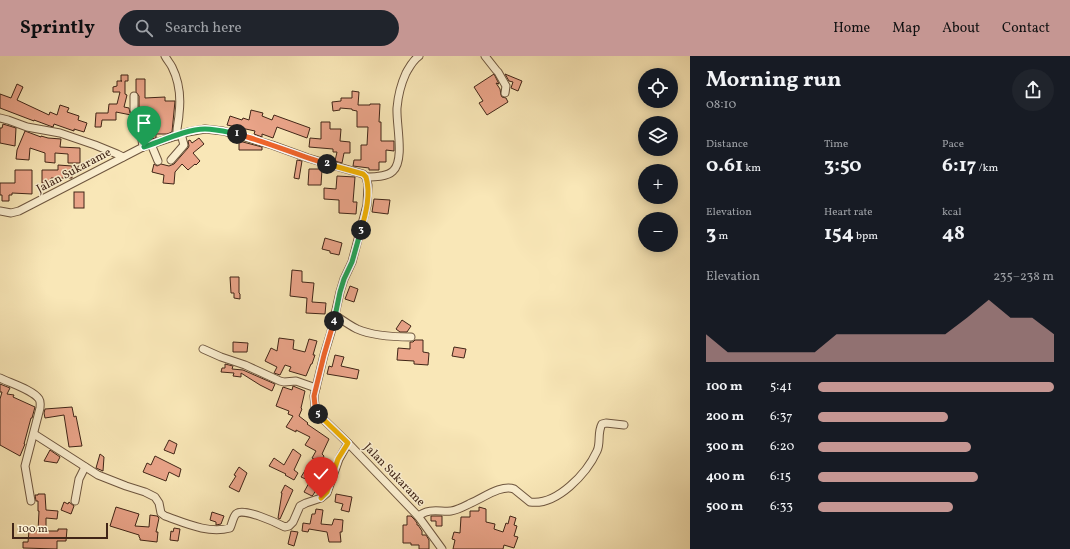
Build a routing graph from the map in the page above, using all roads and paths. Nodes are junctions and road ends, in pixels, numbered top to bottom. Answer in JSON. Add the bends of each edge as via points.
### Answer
{"nodes":[{"id":1,"x":165,"y":56,"type":"edge"},
{"id":2,"x":419,"y":56,"type":"edge"},
{"id":3,"x":485,"y":56,"type":"edge"},
{"id":4,"x":505,"y":93,"type":"dead end"},
{"id":5,"x":134,"y":96,"type":"dead end"},
{"id":6,"x":0,"y":118,"type":"edge"},
{"id":7,"x":179,"y":135,"type":"junction"},
{"id":8,"x":152,"y":144,"type":"junction"},
{"id":9,"x":143,"y":147,"type":"junction"},
{"id":10,"x":123,"y":158,"type":"junction"},
{"id":11,"x":171,"y":160,"type":"dead end"},
{"id":12,"x":158,"y":161,"type":"dead end"},
{"id":13,"x":366,"y":177,"type":"junction"},
{"id":14,"x":0,"y":211,"type":"edge"},
{"id":15,"x":335,"y":315,"type":"junction"},
{"id":16,"x":411,"y":337,"type":"dead end"},
{"id":17,"x":203,"y":350,"type":"dead end"},
{"id":18,"x":0,"y":378,"type":"edge"},
{"id":19,"x":316,"y":388,"type":"junction"},
{"id":20,"x":624,"y":425,"type":"dead end"},
{"id":21,"x":34,"y":434,"type":"junction"},
{"id":22,"x":348,"y":443,"type":"junction"},
{"id":23,"x":85,"y":467,"type":"junction"},
{"id":24,"x":31,"y":501,"type":"dead end"},
{"id":25,"x":75,"y":501,"type":"dead end"},
{"id":26,"x":418,"y":516,"type":"junction"},
{"id":27,"x":442,"y":549,"type":"edge"}],
"edges":[{"from":1,"to":7,"type":"street","via":[[179,90],[180,107],[176,128]]},
{"from":2,"to":13,"type":"street","via":[[402,80],[397,108],[400,150],[394,171]]},
{"from":3,"to":4,"type":"street","via":[[506,86]]},
{"from":5,"to":9,"type":"street","via":[[134,110],[141,114]]},
{"from":6,"to":10,"type":"street","via":[[60,133]]},
{"from":7,"to":8,"type":"street","name":"Jalan Sukarame"},
{"from":7,"to":11,"type":"street","via":[[184,145]]},
{"from":7,"to":13,"type":"street","name":"Jalan Sukarame","via":[[205,129],[223,131]]},
{"from":8,"to":9,"type":"street","name":"Jalan Sukarame"},
{"from":8,"to":12,"type":"street"},
{"from":9,"to":10,"type":"street","name":"Jalan Sukarame"},
{"from":10,"to":14,"type":"street","name":"Jalan Sukarame","via":[[25,209],[11,213]]},
{"from":13,"to":15,"type":"street","name":"Jalan Sukarame","via":[[367,205]]},
{"from":15,"to":16,"type":"street","via":[[361,330],[396,337]]},
{"from":15,"to":19,"type":"street","name":"Jalan Sukarame"},
{"from":17,"to":19,"type":"street","via":[[280,381],[296,381]]},
{"from":18,"to":21,"type":"street","via":[[38,398],[41,403]]},
{"from":19,"to":22,"type":"street","name":"Jalan Sukarame","via":[[314,402],[318,414]]},
{"from":20,"to":26,"type":"street","via":[[606,423],[600,426],[598,450],[585,469],[554,498],[530,502],[514,489],[506,488],[458,509],[427,512]]},
{"from":21,"to":23,"type":"street"},
{"from":21,"to":24,"type":"street","via":[[25,466]]},
{"from":22,"to":23,"type":"street","via":[[338,459],[327,492],[321,498],[300,506],[293,522],[285,527],[248,512],[240,512],[236,514],[230,528],[198,528],[165,516],[155,497],[98,475]]},
{"from":22,"to":26,"type":"street","name":"Jalan Sukarame"},
{"from":23,"to":25,"type":"street","via":[[79,479]]},
{"from":26,"to":27,"type":"street","name":"Jalan Sukarame"}]}
